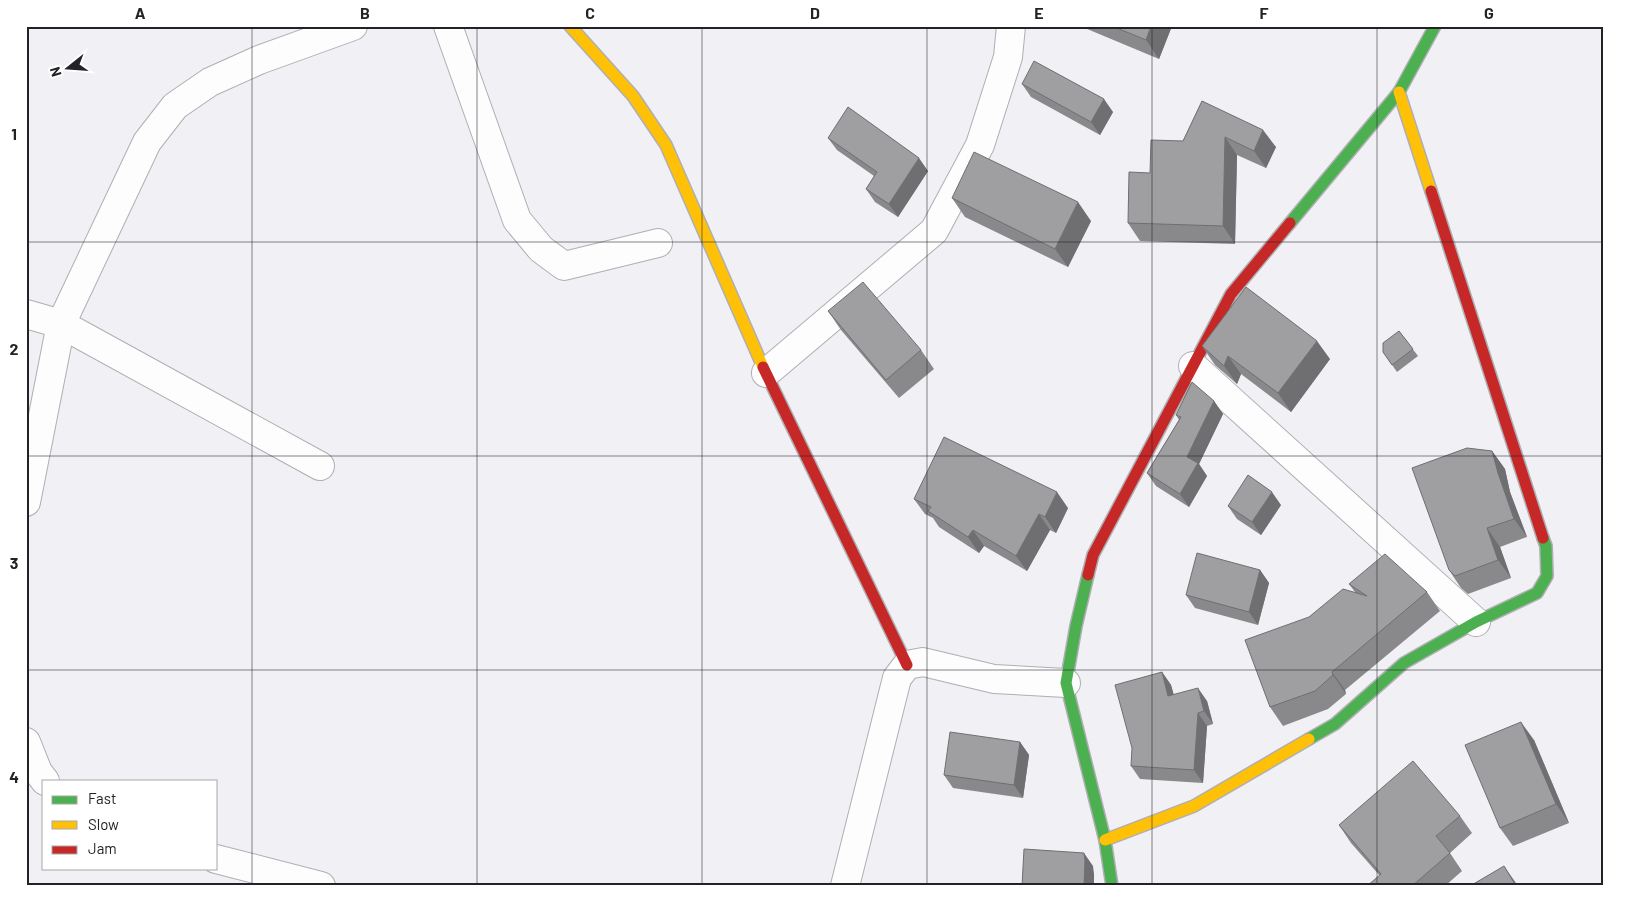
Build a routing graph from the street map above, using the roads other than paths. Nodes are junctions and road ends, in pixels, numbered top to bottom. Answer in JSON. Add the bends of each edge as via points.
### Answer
{"nodes":[{"id":1,"x":353,"y":26,"type":"edge"},
{"id":2,"x":448,"y":26,"type":"edge"},
{"id":3,"x":570,"y":26,"type":"edge"},
{"id":4,"x":1011,"y":26,"type":"edge"},
{"id":5,"x":1435,"y":26,"type":"edge"},
{"id":6,"x":1400,"y":92,"type":"junction"},
{"id":7,"x":658,"y":243,"type":"dead end"},
{"id":8,"x":26,"y":314,"type":"edge"},
{"id":9,"x":60,"y":324,"type":"junction"},
{"id":10,"x":1193,"y":366,"type":"junction"},
{"id":11,"x":766,"y":373,"type":"junction"},
{"id":12,"x":320,"y":466,"type":"dead end"},
{"id":13,"x":26,"y":502,"type":"edge"},
{"id":14,"x":1476,"y":622,"type":"junction"},
{"id":15,"x":907,"y":665,"type":"junction"},
{"id":16,"x":1066,"y":683,"type":"junction"},
{"id":17,"x":26,"y":742,"type":"edge"},
{"id":18,"x":37,"y":778,"type":"edge"},
{"id":19,"x":1105,"y":840,"type":"junction"},
{"id":20,"x":218,"y":860,"type":"edge"},
{"id":21,"x":321,"y":886,"type":"edge"},
{"id":22,"x":845,"y":886,"type":"edge"},
{"id":23,"x":1112,"y":886,"type":"edge"}],
"edges":[{"from":1,"to":9,"type":"street","via":[[259,60],[210,82],[175,106],[146,142]]},
{"from":2,"to":7,"type":"street","via":[[517,220],[541,249],[564,266]]},
{"from":3,"to":11,"type":"street","via":[[634,96],[666,145]]},
{"from":4,"to":11,"type":"street","via":[[1008,57],[980,145],[934,231]]},
{"from":5,"to":6,"type":"street"},
{"from":6,"to":10,"type":"street","via":[[1232,294]]},
{"from":6,"to":14,"type":"street","via":[[1546,546],[1547,576],[1537,593]]},
{"from":8,"to":9,"type":"street"},
{"from":9,"to":12,"type":"street"},
{"from":9,"to":13,"type":"street"},
{"from":10,"to":14,"type":"street"},
{"from":10,"to":16,"type":"street","via":[[1093,555]]},
{"from":11,"to":15,"type":"street"},
{"from":14,"to":19,"type":"street","via":[[1404,663],[1335,724],[1194,806]]},
{"from":15,"to":16,"type":"street","via":[[923,662],[994,679]]},
{"from":15,"to":22,"type":"street","via":[[897,678]]},
{"from":16,"to":19,"type":"street"},
{"from":17,"to":18,"type":"street"},
{"from":19,"to":23,"type":"street"},
{"from":20,"to":21,"type":"street"}]}
